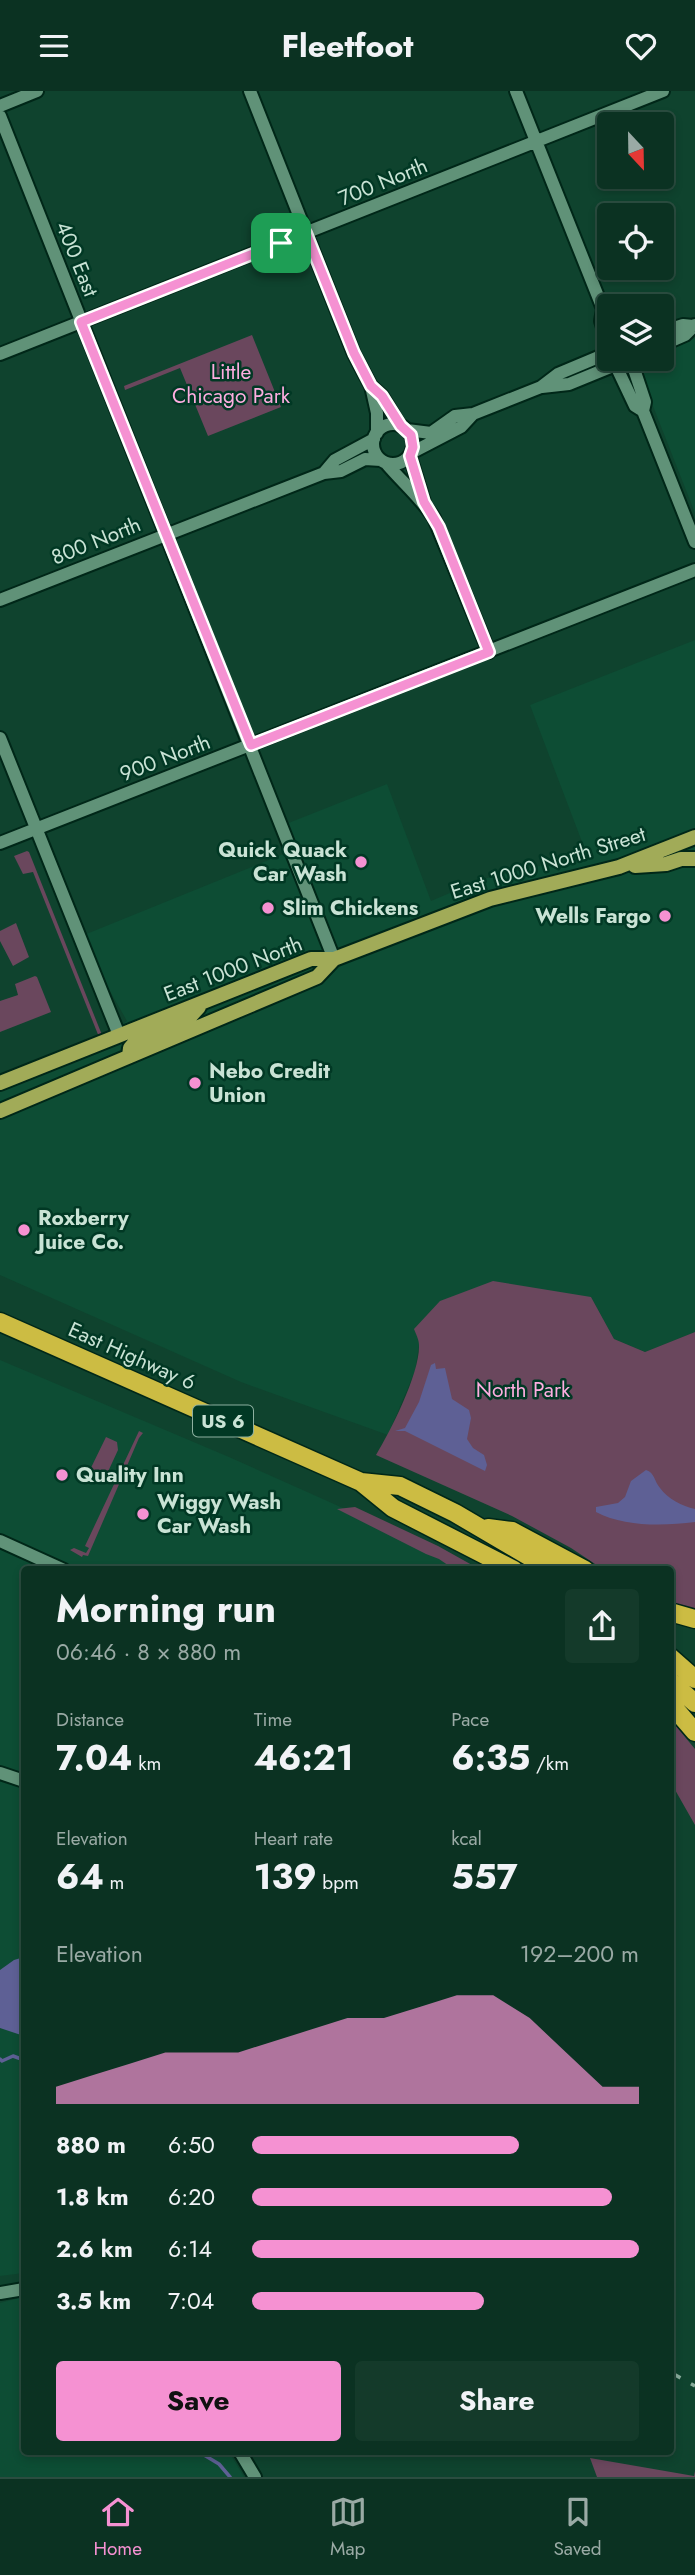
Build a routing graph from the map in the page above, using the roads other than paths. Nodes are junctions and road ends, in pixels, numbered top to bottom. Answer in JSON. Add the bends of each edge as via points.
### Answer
{"nodes":[{"id":1,"x":37,"y":91,"type":"edge"},
{"id":2,"x":250,"y":91,"type":"edge"},
{"id":3,"x":516,"y":91,"type":"edge"},
{"id":4,"x":663,"y":91,"type":"edge"},
{"id":5,"x":0,"y":106,"type":"edge"},
{"id":6,"x":0,"y":116,"type":"edge"},
{"id":7,"x":536,"y":142,"type":"junction"},
{"id":8,"x":306,"y":233,"type":"junction"},
{"id":9,"x":599,"y":294,"type":"edge"},
{"id":10,"x":81,"y":322,"type":"junction"},
{"id":11,"x":694,"y":326,"type":"edge"},
{"id":12,"x":674,"y":328,"type":"edge"},
{"id":13,"x":674,"y":340,"type":"edge"},
{"id":14,"x":0,"y":354,"type":"edge"},
{"id":15,"x":597,"y":354,"type":"edge"},
{"id":16,"x":604,"y":371,"type":"edge"},
{"id":17,"x":617,"y":371,"type":"edge"},
{"id":18,"x":636,"y":371,"type":"edge"},
{"id":19,"x":371,"y":386,"type":"junction"},
{"id":20,"x":541,"y":387,"type":"junction"},
{"id":21,"x":643,"y":411,"type":"junction"},
{"id":22,"x":473,"y":414,"type":"junction"},
{"id":23,"x":404,"y":428,"type":"junction"},
{"id":24,"x":376,"y":436,"type":"junction"},
{"id":25,"x":411,"y":454,"type":"junction"},
{"id":26,"x":383,"y":462,"type":"junction"},
{"id":27,"x":324,"y":473,"type":"junction"},
{"id":28,"x":424,"y":502,"type":"junction"},
{"id":29,"x":166,"y":533,"type":"junction"},
{"id":30,"x":695,"y":542,"type":"edge"},
{"id":31,"x":695,"y":570,"type":"edge"},
{"id":32,"x":0,"y":600,"type":"edge"},
{"id":33,"x":489,"y":652,"type":"junction"},
{"id":34,"x":0,"y":739,"type":"edge"},
{"id":35,"x":251,"y":745,"type":"junction"},
{"id":36,"x":35,"y":829,"type":"junction"},
{"id":37,"x":695,"y":837,"type":"edge"},
{"id":38,"x":0,"y":843,"type":"edge"},
{"id":39,"x":695,"y":859,"type":"edge"},
{"id":40,"x":619,"y":867,"type":"junction"},
{"id":41,"x":334,"y":959,"type":"junction"},
{"id":42,"x":201,"y":1003,"type":"junction"},
{"id":43,"x":119,"y":1035,"type":"junction"},
{"id":44,"x":130,"y":1056,"type":"junction"},
{"id":45,"x":0,"y":1083,"type":"edge"},
{"id":46,"x":46,"y":1091,"type":"junction"},
{"id":47,"x":0,"y":1111,"type":"edge"},
{"id":48,"x":0,"y":1322,"type":"edge"},
{"id":49,"x":361,"y":1482,"type":"junction"},
{"id":50,"x":481,"y":1527,"type":"junction"},
{"id":51,"x":0,"y":1541,"type":"edge"},
{"id":52,"x":55,"y":1566,"type":"edge"},
{"id":53,"x":506,"y":1566,"type":"edge"},
{"id":54,"x":545,"y":1566,"type":"edge"},
{"id":55,"x":578,"y":1566,"type":"edge"},
{"id":56,"x":674,"y":1613,"type":"edge"},
{"id":57,"x":695,"y":1619,"type":"edge"},
{"id":58,"x":674,"y":1661,"type":"edge"},
{"id":59,"x":695,"y":1679,"type":"edge"},
{"id":60,"x":674,"y":1685,"type":"edge"},
{"id":61,"x":695,"y":1703,"type":"edge"},
{"id":62,"x":674,"y":1708,"type":"edge"},
{"id":63,"x":695,"y":1732,"type":"edge"},
{"id":64,"x":0,"y":1773,"type":"edge"},
{"id":65,"x":21,"y":1780,"type":"edge"},
{"id":66,"x":21,"y":2290,"type":"edge"},
{"id":67,"x":0,"y":2294,"type":"edge"},
{"id":68,"x":242,"y":2455,"type":"edge"},
{"id":69,"x":255,"y":2477,"type":"edge"}],
"edges":[{"from":1,"to":5,"type":"street"},
{"from":2,"to":8,"type":"street"},
{"from":3,"to":7,"type":"street"},
{"from":4,"to":7,"type":"street","name":"700 North"},
{"from":6,"to":10,"type":"street","name":"400 East"},
{"from":7,"to":8,"type":"street","name":"700 North"},
{"from":7,"to":9,"type":"street"},
{"from":8,"to":10,"type":"street","name":"700 North"},
{"from":8,"to":19,"type":"street"},
{"from":10,"to":14,"type":"street","name":"700 North"},
{"from":10,"to":29,"type":"street","name":"400 East"},
{"from":11,"to":12,"type":"street"},
{"from":11,"to":13,"type":"street"},
{"from":15,"to":20,"type":"street"},
{"from":16,"to":20,"type":"street","via":[[569,384]]},
{"from":17,"to":21,"type":"street","via":[[635,406]]},
{"from":18,"to":21,"type":"street","via":[[645,402]]},
{"from":19,"to":23,"type":"street"},
{"from":19,"to":24,"type":"street"},
{"from":20,"to":22,"type":"street"},
{"from":21,"to":30,"type":"street"},
{"from":22,"to":23,"type":"street","via":[[455,415],[431,433]]},
{"from":22,"to":25,"type":"street","via":[[461,427]]},
{"from":23,"to":24,"type":"street","via":[[388,425]]},
{"from":23,"to":25,"type":"street","via":[[413,441]]},
{"from":24,"to":26,"type":"street","via":[[374,450]]},
{"from":24,"to":27,"type":"street","name":"800 North","via":[[335,460]]},
{"from":25,"to":26,"type":"street","via":[[402,462]]},
{"from":25,"to":28,"type":"street"},
{"from":26,"to":27,"type":"street","name":"800 North","via":[[365,459],[341,471]]},
{"from":26,"to":28,"type":"street"},
{"from":27,"to":29,"type":"street","name":"800 North"},
{"from":28,"to":33,"type":"street","via":[[439,527]]},
{"from":29,"to":32,"type":"street","name":"800 North"},
{"from":29,"to":35,"type":"street","name":"400 East"},
{"from":31,"to":33,"type":"street","name":"900 North"},
{"from":33,"to":35,"type":"street","name":"900 North"},
{"from":34,"to":36,"type":"street"},
{"from":35,"to":36,"type":"street","name":"900 North"},
{"from":35,"to":41,"type":"street","name":"400 East"},
{"from":36,"to":38,"type":"street","name":"900 North"},
{"from":36,"to":43,"type":"street"},
{"from":37,"to":40,"type":"main road","name":"East 1000 North Street"},
{"from":39,"to":40,"type":"main road"},
{"from":40,"to":41,"type":"main road","name":"East 1000 North Street","via":[[490,899]]},
{"from":41,"to":42,"type":"main road","name":"East 1000 North","via":[[311,959]]},
{"from":41,"to":44,"type":"main road","name":"East 1000 North","via":[[317,977]]},
{"from":42,"to":43,"type":"main road","name":"East 1000 North"},
{"from":42,"to":44,"type":"main road","via":[[190,1018],[136,1041]]},
{"from":43,"to":45,"type":"main road","name":"East 1000 North"},
{"from":43,"to":46,"type":"main road","via":[[114,1052],[74,1070]]},
{"from":44,"to":46,"type":"main road","name":"East 1000 North"},
{"from":46,"to":47,"type":"main road","name":"East 1000 North"},
{"from":48,"to":49,"type":"highway","name":"East Highway 6","number":"US 6"},
{"from":49,"to":50,"type":"highway","name":"East Highway 6","number":"US 6","via":[[400,1486]]},
{"from":49,"to":53,"type":"highway","name":"East Highway 6","number":"US 6","via":[[393,1508]]},
{"from":50,"to":54,"type":"highway","name":"East Highway 6"},
{"from":50,"to":55,"type":"highway","number":"US 6","via":[[512,1531]]},
{"from":51,"to":52,"type":"street"},
{"from":56,"to":57,"type":"highway"},
{"from":58,"to":59,"type":"highway"},
{"from":60,"to":61,"type":"highway"},
{"from":62,"to":63,"type":"highway"},
{"from":64,"to":65,"type":"street"},
{"from":66,"to":67,"type":"street"},
{"from":68,"to":69,"type":"street"}]}
